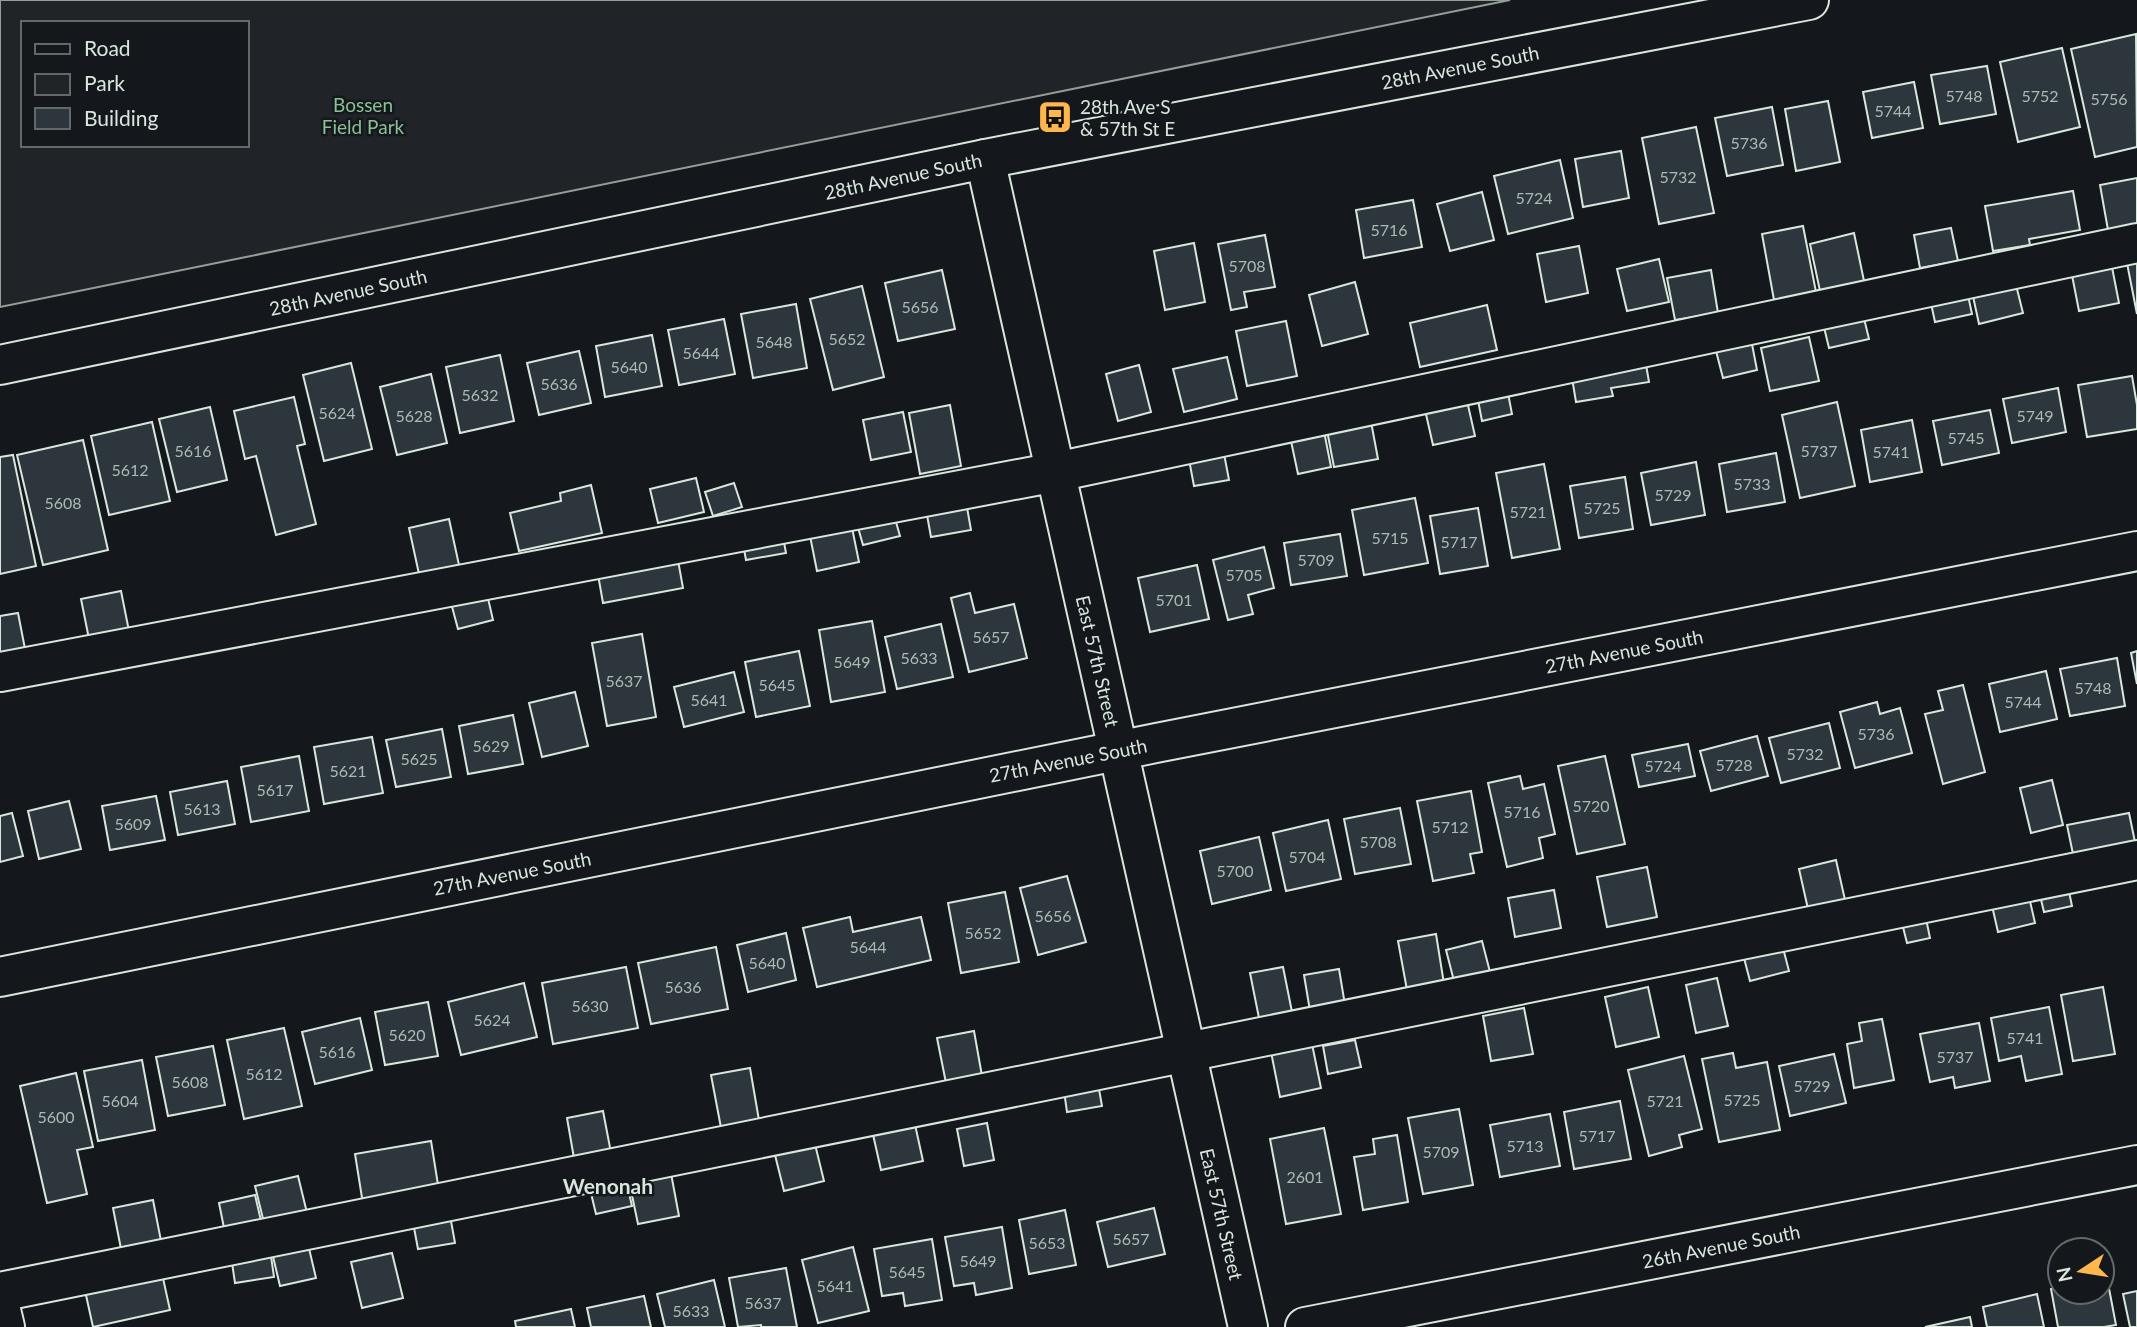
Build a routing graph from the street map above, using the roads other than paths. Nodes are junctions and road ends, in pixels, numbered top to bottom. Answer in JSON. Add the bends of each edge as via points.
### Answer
{"nodes":[{"id":1,"x":1809,"y":0,"type":"edge"},
{"id":2,"x":985,"y":159,"type":"junction"},
{"id":3,"x":2137,"y":243,"type":"edge"},
{"id":4,"x":0,"y":365,"type":"edge"},
{"id":5,"x":1056,"y":472,"type":"junction"},
{"id":6,"x":2137,"y":551,"type":"edge"},
{"id":7,"x":0,"y":672,"type":"edge"},
{"id":8,"x":1118,"y":750,"type":"junction"},
{"id":9,"x":2137,"y":860,"type":"edge"},
{"id":10,"x":0,"y":977,"type":"edge"},
{"id":11,"x":1186,"y":1053,"type":"junction"},
{"id":12,"x":2137,"y":1165,"type":"edge"},
{"id":13,"x":0,"y":1292,"type":"edge"},
{"id":14,"x":0,"y":1306,"type":"edge"},
{"id":15,"x":5,"y":1327,"type":"edge"},
{"id":16,"x":1248,"y":1327,"type":"edge"},
{"id":17,"x":1305,"y":1327,"type":"edge"}],
"edges":[{"from":1,"to":2,"type":"street","name":"28th Avenue South"},
{"from":2,"to":4,"type":"street","name":"28th Avenue South"},
{"from":2,"to":5,"type":"street","name":"East 57th Street"},
{"from":3,"to":5,"type":"street"},
{"from":5,"to":7,"type":"street"},
{"from":5,"to":8,"type":"street","name":"East 57th Street"},
{"from":6,"to":8,"type":"street","name":"27th Avenue South"},
{"from":8,"to":10,"type":"street","name":"27th Avenue South"},
{"from":8,"to":11,"type":"street","name":"East 57th Street"},
{"from":9,"to":11,"type":"street"},
{"from":11,"to":13,"type":"street"},
{"from":11,"to":16,"type":"street","name":"East 57th Street"},
{"from":12,"to":17,"type":"street","name":"26th Avenue South"},
{"from":14,"to":15,"type":"street"}]}
